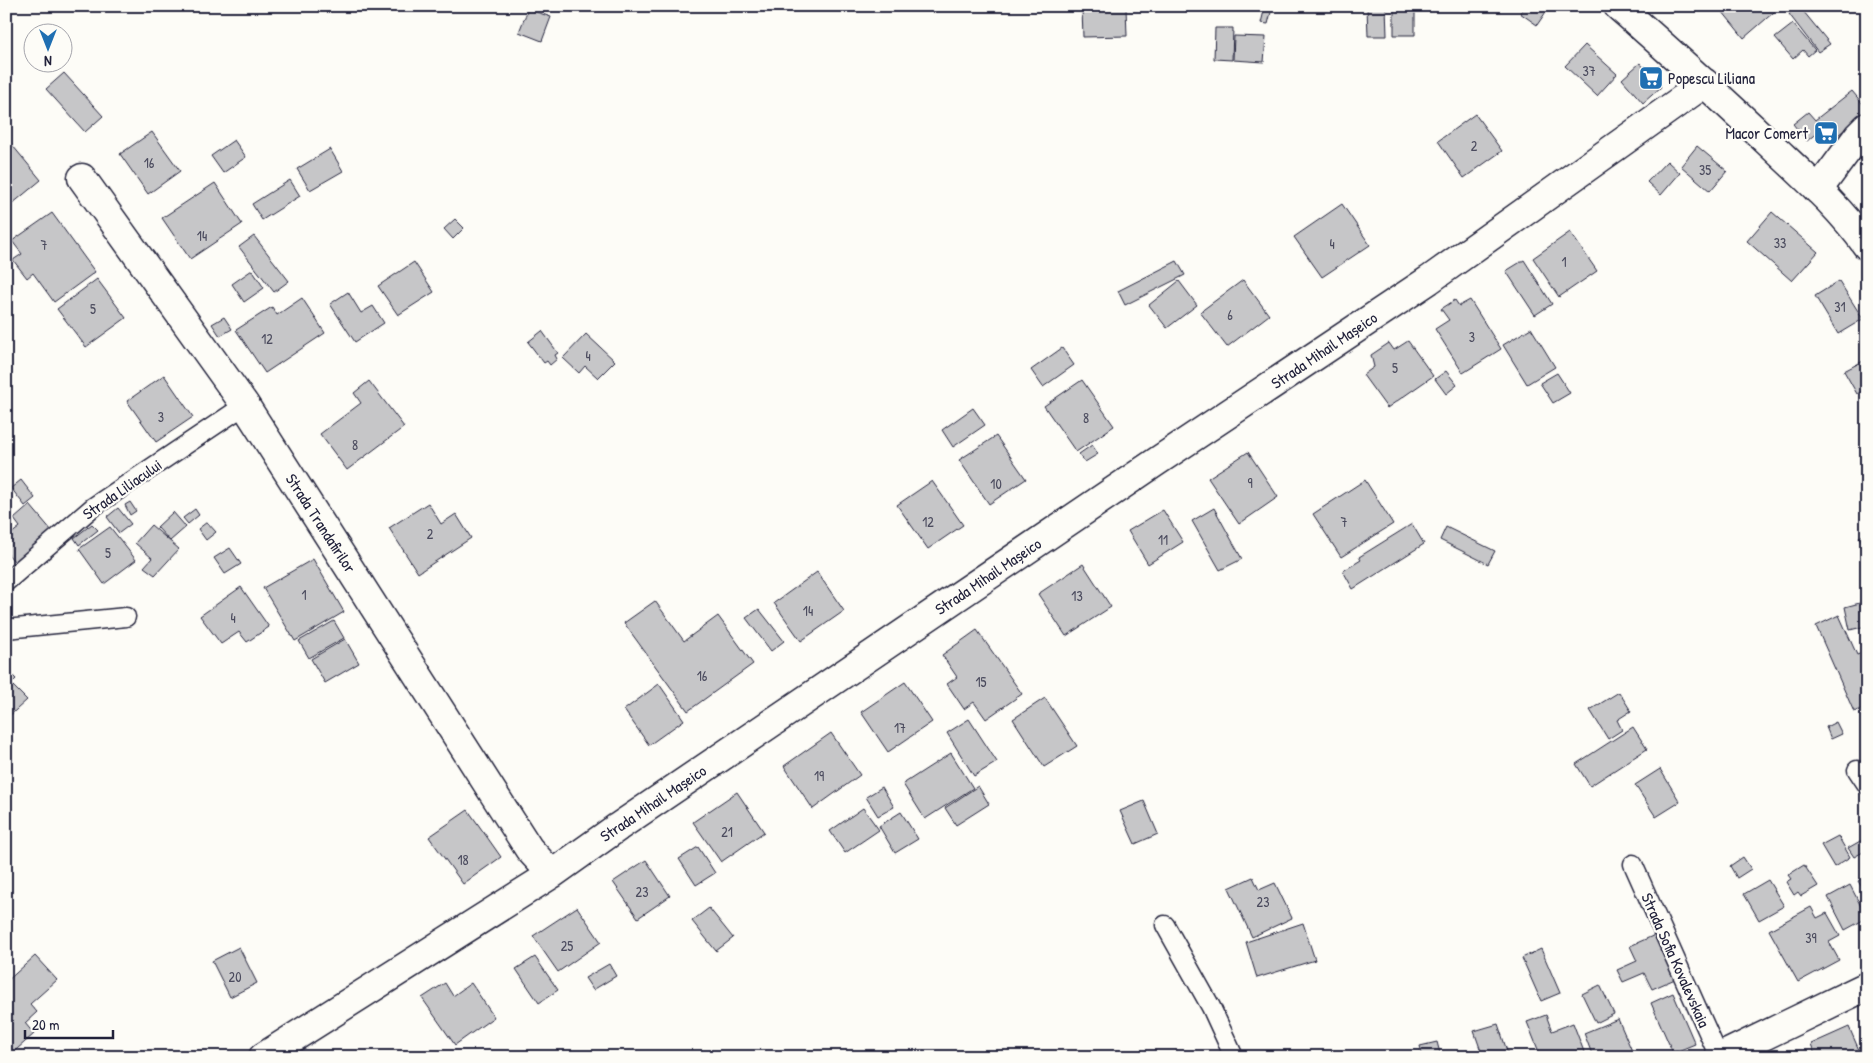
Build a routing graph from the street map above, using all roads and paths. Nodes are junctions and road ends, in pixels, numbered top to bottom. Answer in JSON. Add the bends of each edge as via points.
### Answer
{"nodes":[{"id":1,"x":1618,"y":6,"type":"edge"},
{"id":2,"x":1705,"y":83,"type":"junction"},
{"id":3,"x":1867,"y":127,"type":"edge"},
{"id":4,"x":82,"y":178,"type":"dead end"},
{"id":5,"x":1818,"y":190,"type":"junction"},
{"id":6,"x":1867,"y":246,"type":"edge"},
{"id":7,"x":245,"y":405,"type":"junction"},
{"id":8,"x":6,"y":582,"type":"edge"},
{"id":9,"x":126,"y":617,"type":"dead end"},
{"id":10,"x":6,"y":630,"type":"edge"},
{"id":11,"x":1633,"y":864,"type":"dead end"},
{"id":12,"x":552,"y":874,"type":"junction"},
{"id":13,"x":1165,"y":925,"type":"dead end"},
{"id":14,"x":1867,"y":986,"type":"edge"},
{"id":15,"x":263,"y":1057,"type":"edge"},
{"id":16,"x":1234,"y":1057,"type":"edge"},
{"id":17,"x":1720,"y":1057,"type":"edge"}],
"edges":[{"from":1,"to":2,"type":"street"},
{"from":2,"to":5,"type":"street"},
{"from":2,"to":12,"type":"street","name":"Strada Mihail Mașeico","via":[[1428,280]]},
{"from":3,"to":5,"type":"street"},
{"from":4,"to":7,"type":"street","name":"Strada Trandafirilor"},
{"from":5,"to":6,"type":"street","via":[[1850,222]]},
{"from":7,"to":8,"type":"lane","name":"Strada Liliacului","via":[[93,508]]},
{"from":7,"to":12,"type":"street","name":"Strada Trandafirilor","via":[[529,849]]},
{"from":9,"to":10,"type":"lane"},
{"from":11,"to":17,"type":"lane","name":"Strada Sofia Kovalevskaia"},
{"from":12,"to":15,"type":"street","name":"Strada Mihail Mașeico"},
{"from":13,"to":16,"type":"lane","via":[[1211,1007]]},
{"from":14,"to":17,"type":"street","name":"Strada Sofia Kovalevskaia"}]}
